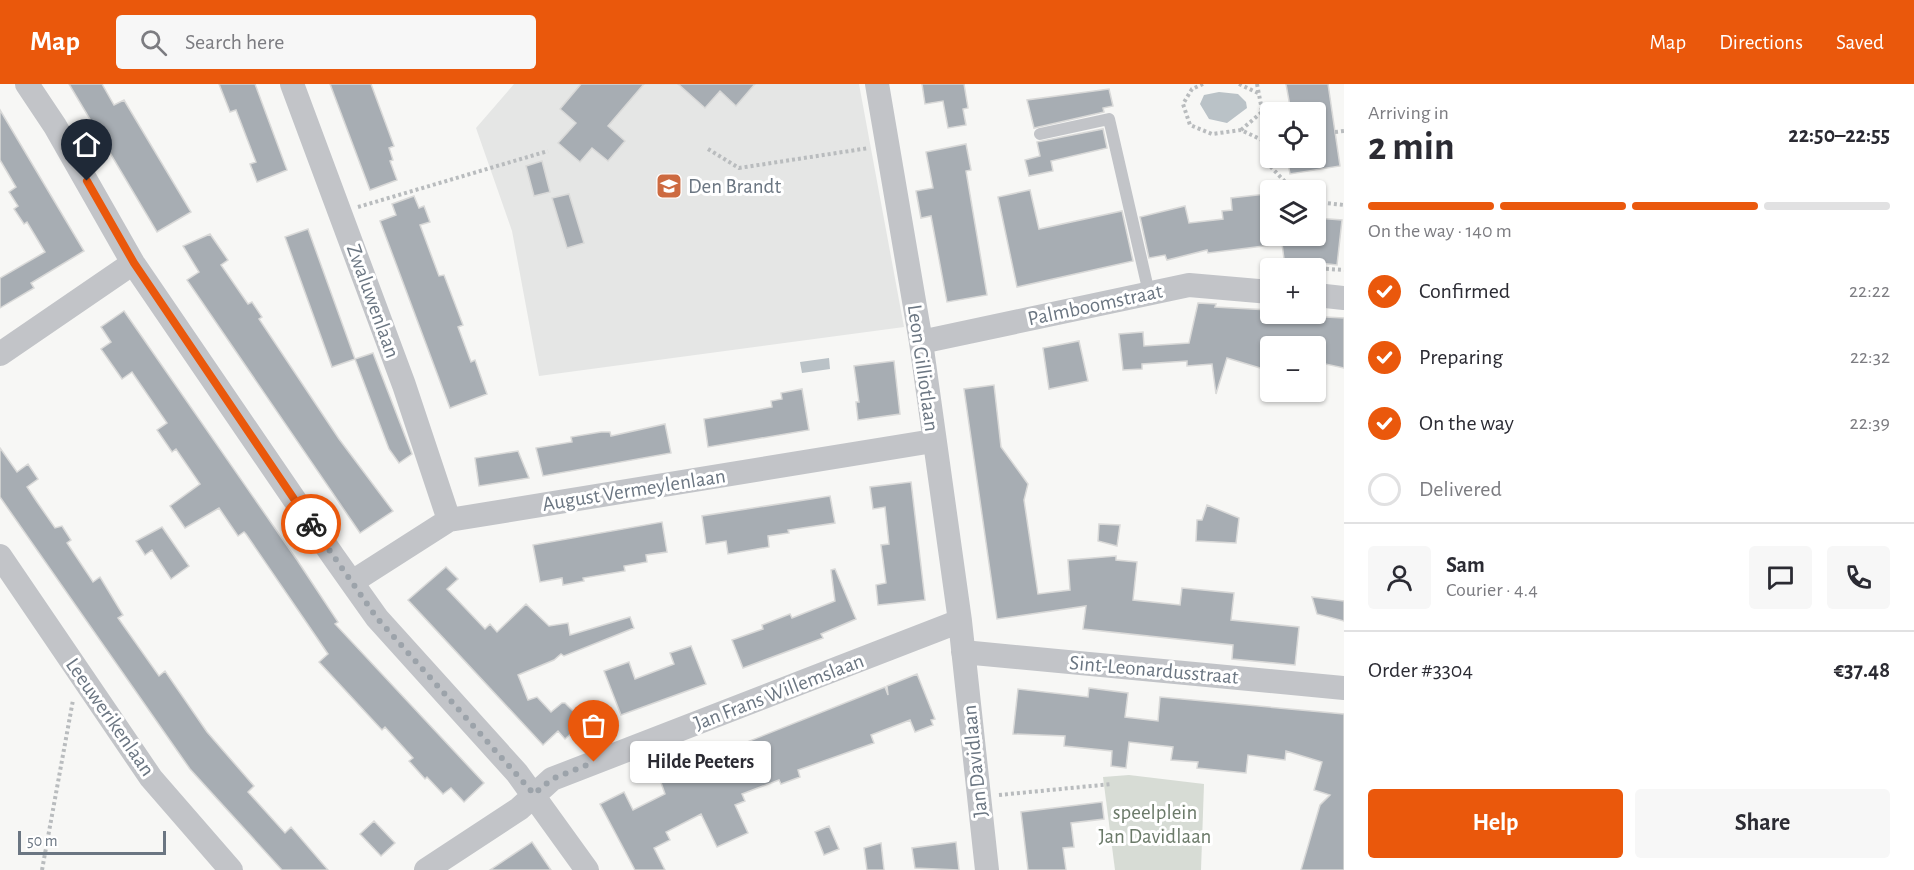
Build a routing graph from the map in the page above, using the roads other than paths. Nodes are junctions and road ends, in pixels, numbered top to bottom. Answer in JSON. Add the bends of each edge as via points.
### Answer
{"nodes":[{"id":1,"x":27,"y":84,"type":"edge"},
{"id":2,"x":292,"y":84,"type":"edge"},
{"id":3,"x":877,"y":84,"type":"edge"},
{"id":4,"x":1040,"y":134,"type":"dead end"},
{"id":5,"x":134,"y":263,"type":"junction"},
{"id":6,"x":1260,"y":291,"type":"edge"},
{"id":7,"x":1149,"y":293,"type":"junction"},
{"id":8,"x":1326,"y":297,"type":"edge"},
{"id":9,"x":1344,"y":298,"type":"edge"},
{"id":10,"x":921,"y":342,"type":"junction"},
{"id":11,"x":0,"y":354,"type":"edge"},
{"id":12,"x":933,"y":441,"type":"junction"},
{"id":13,"x":449,"y":520,"type":"junction"},
{"id":14,"x":0,"y":556,"type":"edge"},
{"id":15,"x":352,"y":582,"type":"junction"},
{"id":16,"x":960,"y":621,"type":"junction"},
{"id":17,"x":963,"y":652,"type":"junction"},
{"id":18,"x":1344,"y":688,"type":"edge"},
{"id":19,"x":534,"y":794,"type":"junction"},
{"id":20,"x":231,"y":870,"type":"edge"},
{"id":21,"x":426,"y":870,"type":"edge"},
{"id":22,"x":587,"y":870,"type":"edge"},
{"id":23,"x":987,"y":870,"type":"edge"}],
"edges":[{"from":1,"to":5,"type":"street"},
{"from":2,"to":13,"type":"street","name":"Zwaluwenlaan"},
{"from":3,"to":10,"type":"street","name":"Leon Gilliotlaan"},
{"from":4,"to":7,"type":"lane","via":[[1109,119]]},
{"from":5,"to":11,"type":"street"},
{"from":5,"to":15,"type":"street"},
{"from":6,"to":7,"type":"street","name":"Palmboomstraat","via":[[1189,285]]},
{"from":7,"to":10,"type":"street","name":"Palmboomstraat"},
{"from":8,"to":9,"type":"street"},
{"from":10,"to":12,"type":"street","name":"Leon Gilliotlaan"},
{"from":12,"to":13,"type":"street","name":"August Vermeylenlaan"},
{"from":12,"to":16,"type":"street","name":"Leon Gilliotlaan"},
{"from":13,"to":15,"type":"street","name":"August Vermeylenlaan"},
{"from":14,"to":20,"type":"street","name":"Leeuwerikenlaan","via":[[151,778]]},
{"from":15,"to":19,"type":"street","via":[[377,618]]},
{"from":16,"to":17,"type":"street","name":"Leon Gilliotlaan"},
{"from":16,"to":19,"type":"street","name":"Jan Frans Willemslaan","via":[[552,779]]},
{"from":17,"to":18,"type":"street","name":"Sint-Leonardusstraat"},
{"from":17,"to":23,"type":"street","name":"Jan Davidlaan"},
{"from":19,"to":21,"type":"street","via":[[519,809]]},
{"from":19,"to":22,"type":"street"}]}
